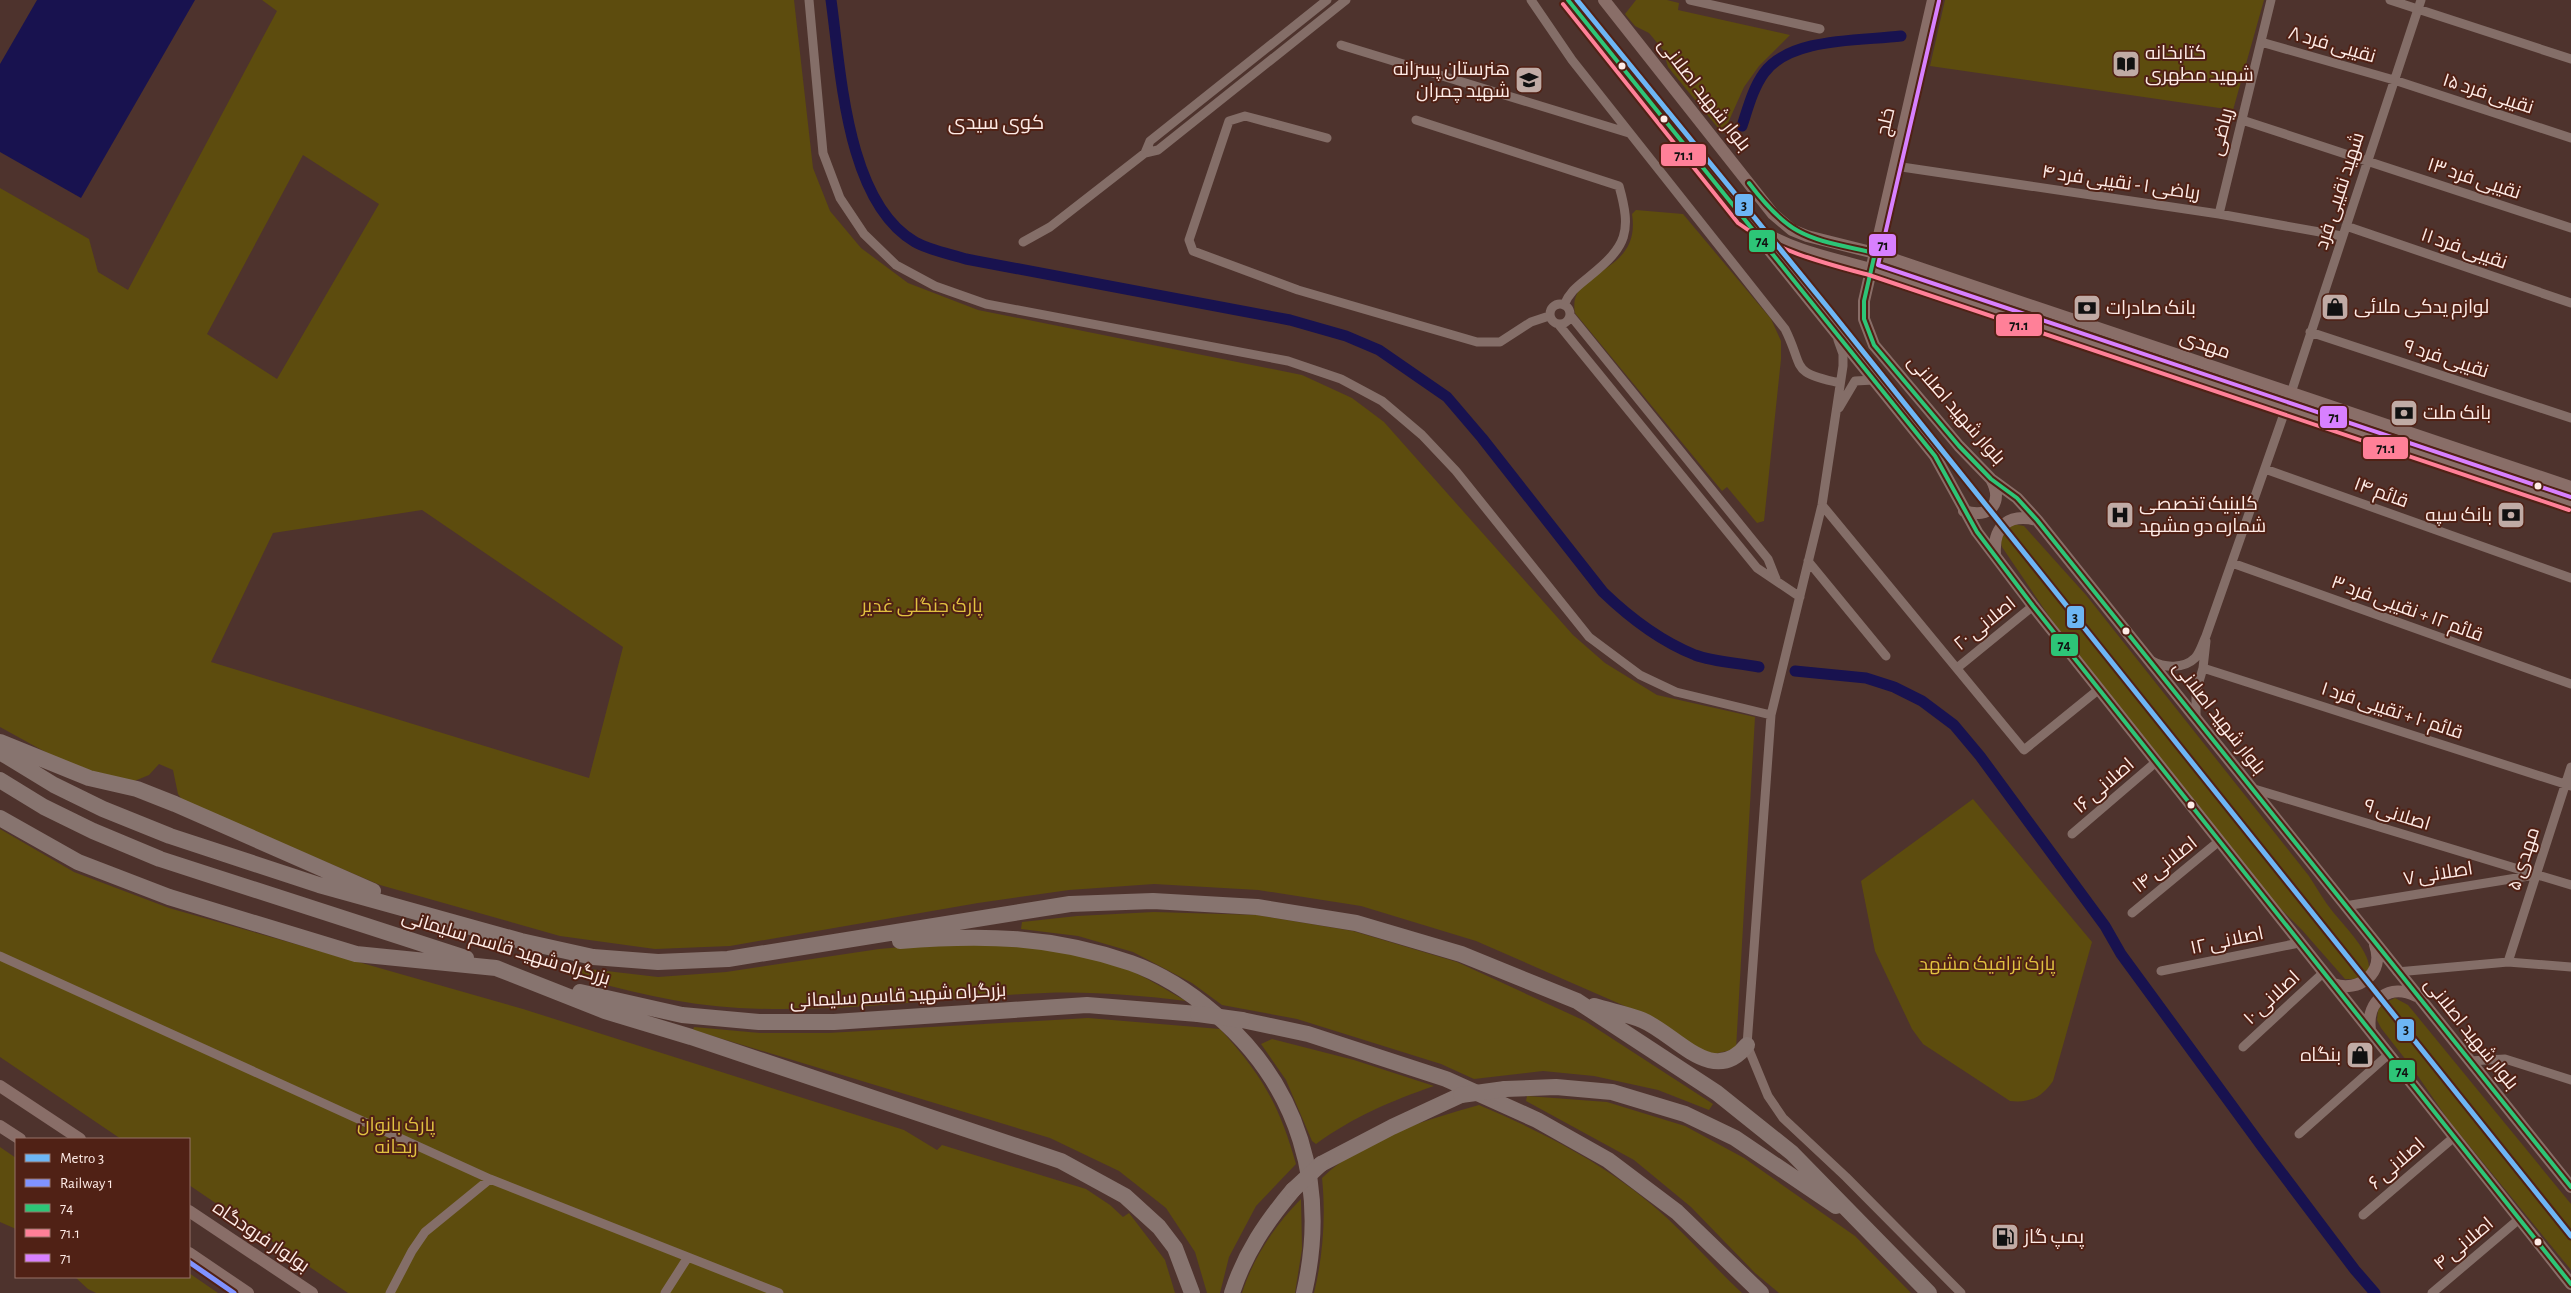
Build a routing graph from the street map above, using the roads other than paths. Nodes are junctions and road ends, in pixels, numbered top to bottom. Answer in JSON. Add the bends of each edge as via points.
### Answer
{"nodes":[{"id":1,"x":809,"y":0,"type":"edge"},
{"id":2,"x":1327,"y":0,"type":"edge"},
{"id":3,"x":1346,"y":0,"type":"edge"},
{"id":4,"x":1531,"y":0,"type":"edge"},
{"id":5,"x":1568,"y":0,"type":"edge"},
{"id":6,"x":1690,"y":0,"type":"edge"},
{"id":7,"x":1933,"y":0,"type":"edge"},
{"id":8,"x":2271,"y":0,"type":"edge"},
{"id":9,"x":2390,"y":0,"type":"edge"},
{"id":10,"x":1608,"y":1,"type":"edge"},
{"id":11,"x":2420,"y":4,"type":"edge"},
{"id":12,"x":1820,"y":29,"type":"dead end"},
{"id":13,"x":2261,"y":42,"type":"junction"},
{"id":14,"x":1341,"y":45,"type":"dead end"},
{"id":15,"x":2571,"y":59,"type":"edge"},
{"id":16,"x":2394,"y":80,"type":"junction"},
{"id":17,"x":1416,"y":120,"type":"dead end"},
{"id":18,"x":2242,"y":120,"type":"junction"},
{"id":19,"x":1629,"y":133,"type":"junction"},
{"id":20,"x":1327,"y":138,"type":"dead end"},
{"id":21,"x":2571,"y":138,"type":"edge"},
{"id":22,"x":1145,"y":153,"type":"junction"},
{"id":23,"x":2367,"y":161,"type":"junction"},
{"id":24,"x":1895,"y":166,"type":"junction"},
{"id":25,"x":1773,"y":214,"type":"joint"},
{"id":26,"x":2219,"y":214,"type":"junction"},
{"id":27,"x":1743,"y":219,"type":"junction"},
{"id":28,"x":2346,"y":226,"type":"junction"},
{"id":29,"x":2571,"y":228,"type":"edge"},
{"id":30,"x":2342,"y":236,"type":"junction"},
{"id":31,"x":1023,"y":242,"type":"dead end"},
{"id":32,"x":1875,"y":253,"type":"junction"},
{"id":33,"x":1871,"y":269,"type":"junction"},
{"id":34,"x":2571,"y":303,"type":"edge"},
{"id":35,"x":1564,"y":305,"type":"junction"},
{"id":36,"x":1550,"y":316,"type":"junction"},
{"id":37,"x":1570,"y":316,"type":"junction"},
{"id":38,"x":1559,"y":324,"type":"junction"},
{"id":39,"x":2310,"y":332,"type":"junction"},
{"id":40,"x":1835,"y":333,"type":"junction"},
{"id":41,"x":1622,"y":379,"type":"junction"},
{"id":42,"x":1874,"y":380,"type":"junction"},
{"id":43,"x":1840,"y":383,"type":"junction"},
{"id":44,"x":1610,"y":388,"type":"junction"},
{"id":45,"x":2290,"y":393,"type":"junction"},
{"id":46,"x":2286,"y":408,"type":"junction"},
{"id":47,"x":1838,"y":411,"type":"junction"},
{"id":48,"x":2571,"y":418,"type":"edge"},
{"id":49,"x":1682,"y":453,"type":"junction"},
{"id":50,"x":1671,"y":462,"type":"junction"},
{"id":51,"x":2265,"y":469,"type":"junction"},
{"id":52,"x":1991,"y":479,"type":"junction"},
{"id":53,"x":2571,"y":487,"type":"edge"},
{"id":54,"x":2571,"y":504,"type":"edge"},
{"id":55,"x":1822,"y":505,"type":"junction"},
{"id":56,"x":1726,"y":509,"type":"junction"},
{"id":57,"x":1964,"y":511,"type":"junction"},
{"id":58,"x":1716,"y":518,"type":"junction"},
{"id":59,"x":2037,"y":520,"type":"junction"},
{"id":60,"x":1751,"y":538,"type":"junction"},
{"id":61,"x":1740,"y":547,"type":"junction"},
{"id":62,"x":1995,"y":554,"type":"junction"},
{"id":63,"x":1808,"y":561,"type":"junction"},
{"id":64,"x":2232,"y":564,"type":"junction"},
{"id":65,"x":2571,"y":578,"type":"edge"},
{"id":66,"x":1776,"y":579,"type":"junction"},
{"id":67,"x":1800,"y":597,"type":"junction"},
{"id":68,"x":2034,"y":606,"type":"junction"},
{"id":69,"x":2206,"y":636,"type":"junction"},
{"id":70,"x":1886,"y":656,"type":"dead end"},
{"id":71,"x":2149,"y":660,"type":"junction"},
{"id":72,"x":1957,"y":668,"type":"junction"},
{"id":73,"x":2203,"y":668,"type":"junction"},
{"id":74,"x":2571,"y":684,"type":"edge"},
{"id":75,"x":2098,"y":690,"type":"junction"},
{"id":76,"x":1771,"y":715,"type":"junction"},
{"id":77,"x":2196,"y":718,"type":"junction"},
{"id":78,"x":0,"y":742,"type":"edge"},
{"id":79,"x":0,"y":752,"type":"edge"},
{"id":80,"x":2156,"y":762,"type":"junction"},
{"id":81,"x":2571,"y":767,"type":"edge"},
{"id":82,"x":0,"y":780,"type":"edge"},
{"id":83,"x":2568,"y":785,"type":"edge"},
{"id":84,"x":2249,"y":787,"type":"junction"},
{"id":85,"x":0,"y":818,"type":"edge"},
{"id":86,"x":2072,"y":834,"type":"dead end"},
{"id":87,"x":2218,"y":842,"type":"junction"},
{"id":88,"x":2536,"y":874,"type":"junction"},
{"id":89,"x":2571,"y":885,"type":"edge"},
{"id":90,"x":2345,"y":906,"type":"junction"},
{"id":91,"x":2132,"y":913,"type":"dead end"},
{"id":92,"x":425,"y":914,"type":"junction"},
{"id":93,"x":2299,"y":942,"type":"junction"},
{"id":94,"x":2373,"y":942,"type":"junction"},
{"id":95,"x":790,"y":950,"type":"junction"},
{"id":96,"x":0,"y":956,"type":"edge"},
{"id":97,"x":2508,"y":962,"type":"junction"},
{"id":98,"x":2571,"y":967,"type":"edge"},
{"id":99,"x":496,"y":968,"type":"junction"},
{"id":100,"x":2161,"y":971,"type":"dead end"},
{"id":101,"x":2398,"y":972,"type":"junction"},
{"id":102,"x":2323,"y":973,"type":"junction"},
{"id":103,"x":2332,"y":984,"type":"junction"},
{"id":104,"x":2416,"y":996,"type":"junction"},
{"id":105,"x":1577,"y":1001,"type":"junction"},
{"id":106,"x":2370,"y":1030,"type":"junction"},
{"id":107,"x":1747,"y":1044,"type":"junction"},
{"id":108,"x":2243,"y":1047,"type":"dead end"},
{"id":109,"x":2389,"y":1054,"type":"junction"},
{"id":110,"x":2469,"y":1061,"type":"junction"},
{"id":111,"x":2571,"y":1080,"type":"edge"},
{"id":112,"x":0,"y":1086,"type":"edge"},
{"id":113,"x":0,"y":1126,"type":"edge"},
{"id":114,"x":2299,"y":1134,"type":"dead end"},
{"id":115,"x":18,"y":1138,"type":"edge"},
{"id":116,"x":78,"y":1138,"type":"edge"},
{"id":117,"x":2453,"y":1138,"type":"junction"},
{"id":118,"x":490,"y":1179,"type":"junction"},
{"id":119,"x":2571,"y":1187,"type":"edge"},
{"id":120,"x":190,"y":1212,"type":"edge"},
{"id":121,"x":2363,"y":1215,"type":"dead end"},
{"id":122,"x":2518,"y":1220,"type":"junction"},
{"id":123,"x":1866,"y":1227,"type":"junction"},
{"id":124,"x":190,"y":1254,"type":"edge"},
{"id":125,"x":688,"y":1257,"type":"junction"},
{"id":126,"x":2571,"y":1284,"type":"edge"},
{"id":127,"x":248,"y":1293,"type":"edge"},
{"id":128,"x":312,"y":1293,"type":"edge"},
{"id":129,"x":390,"y":1293,"type":"edge"},
{"id":130,"x":665,"y":1293,"type":"edge"},
{"id":131,"x":779,"y":1293,"type":"edge"},
{"id":132,"x":1192,"y":1293,"type":"edge"},
{"id":133,"x":1232,"y":1293,"type":"edge"},
{"id":134,"x":1304,"y":1293,"type":"edge"},
{"id":135,"x":1761,"y":1293,"type":"edge"},
{"id":136,"x":1929,"y":1293,"type":"edge"},
{"id":137,"x":1961,"y":1293,"type":"edge"},
{"id":138,"x":2432,"y":1293,"type":"edge"}],
"edges":[{"from":1,"to":76,"type":"street","via":[[823,153],[840,198],[864,234],[896,265],[935,286],[986,304],[1288,361],[1342,379],[1382,401],[1456,471],[1589,637],[1640,676],[1676,692]]},
{"from":2,"to":22,"type":"street","via":[[1150,141]]},
{"from":3,"to":22,"type":"street","via":[[1158,150]]},
{"from":4,"to":19,"type":"street","via":[[1572,60]]},
{"from":5,"to":27,"type":"main road"},
{"from":6,"to":12,"type":"street"},
{"from":7,"to":24,"type":"main road","name":"خلج"},
{"from":8,"to":13,"type":"street","name":"ریاضی"},
{"from":9,"to":11,"type":"street"},
{"from":10,"to":25,"type":"main road","name":"بلوار شهید اصلانی"},
{"from":11,"to":15,"type":"street"},
{"from":11,"to":16,"type":"street","name":"شهید نقیبی فرد"},
{"from":13,"to":16,"type":"street","name":"نقیبی فرد ۸"},
{"from":13,"to":18,"type":"street","name":"ریاضی"},
{"from":14,"to":19,"type":"street"},
{"from":16,"to":21,"type":"street","name":"نقیبی فرد ۱۵"},
{"from":16,"to":23,"type":"street","name":"شهید نقیبی فرد"},
{"from":17,"to":35,"type":"street","via":[[1619,186],[1627,213],[1624,240],[1609,261],[1569,293]]},
{"from":18,"to":23,"type":"street","name":"نقیبی فرد ۱۳"},
{"from":18,"to":26,"type":"street","name":"ریاضی"},
{"from":19,"to":43,"type":"street","via":[[1785,329],[1795,359],[1802,369],[1810,376]]},
{"from":20,"to":36,"type":"street","via":[[1245,116],[1229,121],[1189,240],[1193,251],[1298,290],[1477,342],[1500,342],[1531,322]]},
{"from":22,"to":31,"type":"street","via":[[1050,227]]},
{"from":23,"to":28,"type":"street","name":"شهید نقیبی فرد"},
{"from":23,"to":29,"type":"street","name":"نقیبی فرد ۱۳"},
{"from":24,"to":26,"type":"street","name":"ریاضی ۱ - نقیبی فرد ۴"},
{"from":24,"to":32,"type":"main road","name":"خلج"},
{"from":25,"to":32,"type":"main road","name":"مهدی","via":[[1792,230],[1807,236]]},
{"from":26,"to":30,"type":"street","name":"ریاضی ۱ - نقیبی فرد ۴"},
{"from":27,"to":33,"type":"main road","name":"مهدی","via":[[1769,236],[1802,250]]},
{"from":27,"to":40,"type":"main road"},
{"from":28,"to":30,"type":"street","name":"شهید نقیبی فرد"},
{"from":28,"to":34,"type":"street","name":"نقیبی فرد ۱۱"},
{"from":30,"to":39,"type":"street","name":"شهید نقیبی فرد"},
{"from":32,"to":33,"type":"main road","name":"خلج"},
{"from":32,"to":45,"type":"main road","name":"مهدی"},
{"from":33,"to":46,"type":"main road","name":"مهدی"},
{"from":33,"to":52,"type":"main road","name":"بلوار شهید اصلانی","via":[[1864,319],[1874,345]]},
{"from":35,"to":36,"type":"street","via":[[1554,306]]},
{"from":35,"to":37,"type":"street"},
{"from":36,"to":38,"type":"street"},
{"from":37,"to":38,"type":"street"},
{"from":37,"to":41,"type":"street"},
{"from":38,"to":44,"type":"street"},
{"from":39,"to":45,"type":"street","name":"شهید نقیبی فرد"},
{"from":39,"to":48,"type":"street","name":"نقیبی فرد ۹"},
{"from":40,"to":42,"type":"main road"},
{"from":40,"to":43,"type":"street","via":[[1843,354]]},
{"from":41,"to":44,"type":"street"},
{"from":41,"to":49,"type":"street"},
{"from":42,"to":47,"type":"street","via":[[1855,381]]},
{"from":42,"to":57,"type":"main road","via":[[1935,456]]},
{"from":43,"to":47,"type":"street"},
{"from":44,"to":50,"type":"street"},
{"from":45,"to":46,"type":"street","name":"شهید نقیبی فرد"},
{"from":45,"to":53,"type":"main road","name":"مهدی"},
{"from":46,"to":51,"type":"street","name":"شهید نقیبی فرد"},
{"from":46,"to":54,"type":"main road","name":"مهدی"},
{"from":47,"to":55,"type":"street"},
{"from":49,"to":50,"type":"street"},
{"from":49,"to":56,"type":"street"},
{"from":50,"to":58,"type":"street"},
{"from":51,"to":64,"type":"street","name":"شهید نقیبی فرد"},
{"from":51,"to":65,"type":"street","name":"قائم ۱۴"},
{"from":52,"to":57,"type":"main road","via":[[1997,490],[1996,502],[1988,512],[1976,515]]},
{"from":52,"to":59,"type":"main road","name":"بلوار شهید اصلانی","via":[[2017,498]]},
{"from":55,"to":63,"type":"street"},
{"from":55,"to":72,"type":"street"},
{"from":56,"to":58,"type":"street"},
{"from":56,"to":60,"type":"street"},
{"from":57,"to":62,"type":"main road"},
{"from":58,"to":61,"type":"street"},
{"from":59,"to":62,"type":"main road","via":[[2024,517],[2010,520],[2000,528],[1994,541]]},
{"from":59,"to":71,"type":"main road","name":"بلوار شهید اصلانی"},
{"from":60,"to":61,"type":"street"},
{"from":60,"to":66,"type":"street","via":[[1768,559]]},
{"from":61,"to":66,"type":"street","via":[[1757,568]]},
{"from":62,"to":68,"type":"main road"},
{"from":63,"to":67,"type":"street"},
{"from":63,"to":70,"type":"street"},
{"from":64,"to":69,"type":"street","name":"شهید نقیبی فرد"},
{"from":64,"to":74,"type":"street","name":"قائم ۱۲ + نقیبی فرد ۳"},
{"from":66,"to":67,"type":"street"},
{"from":67,"to":76,"type":"street"},
{"from":68,"to":72,"type":"street","name":"اصلانی ۲۰"},
{"from":68,"to":75,"type":"main road"},
{"from":69,"to":71,"type":"street","via":[[2195,658],[2184,664],[2172,667]]},
{"from":69,"to":73,"type":"street"},
{"from":71,"to":77,"type":"main road","name":"بلوار شهید اصلانی"},
{"from":72,"to":75,"type":"street","via":[[2024,750]]},
{"from":73,"to":77,"type":"street","via":[[2196,692]]},
{"from":73,"to":83,"type":"street","name":"قائم ۱۰ + تقیبی فرد ۱"},
{"from":75,"to":80,"type":"main road"},
{"from":76,"to":107,"type":"street"},
{"from":77,"to":84,"type":"main road","name":"بلوار شهید اصلانی"},
{"from":78,"to":92,"type":"highway","via":[[88,778],[136,789],[175,804]]},
{"from":79,"to":92,"type":"highway","name":"بزرگراه شهید قاسم سلیمانی","via":[[103,809],[170,836],[319,885]]},
{"from":80,"to":86,"type":"street","name":"اصلانی ۱۶"},
{"from":80,"to":87,"type":"main road"},
{"from":81,"to":83,"type":"street","name":"مهدی ۵"},
{"from":82,"to":99,"type":"highway","name":"بزرگراه شهید قاسم سلیمانی","via":[[44,807],[160,859]]},
{"from":83,"to":88,"type":"street","name":"مهدی ۵"},
{"from":84,"to":88,"type":"street","name":"اصلانی ۹"},
{"from":84,"to":90,"type":"main road","name":"بلوار شهید اصلانی"},
{"from":85,"to":99,"type":"highway","via":[[78,862],[169,897],[356,954]]},
{"from":87,"to":91,"type":"street","name":"اصلانی ۱۴"},
{"from":87,"to":93,"type":"main road"},
{"from":88,"to":89,"type":"street","name":"اصلانی ۹"},
{"from":88,"to":90,"type":"street","name":"اصلانی ۷"},
{"from":88,"to":97,"type":"street","name":"مهدی ۵"},
{"from":90,"to":94,"type":"main road","name":"بلوار شهید اصلانی"},
{"from":92,"to":95,"type":"highway","name":"بزرگراه شهید قاسم سلیمانی","via":[[593,957],[658,962],[728,959]]},
{"from":93,"to":100,"type":"street","name":"اصلانی ۱۲"},
{"from":93,"to":102,"type":"main road"},
{"from":94,"to":101,"type":"main road","name":"بلوار شهید اصلانی"},
{"from":94,"to":103,"type":"main road","via":[[2377,960],[2369,978],[2352,987]]},
{"from":95,"to":105,"type":"highway","via":[[1070,904],[1154,901],[1257,907],[1356,923],[1461,954]]},
{"from":95,"to":134,"type":"highway","via":[[948,937],[1020,938],[1074,947],[1133,964],[1191,993],[1239,1034],[1270,1073],[1291,1113],[1307,1165],[1313,1208],[1313,1249]]},
{"from":96,"to":118,"type":"street"},
{"from":97,"to":98,"type":"street"},
{"from":97,"to":101,"type":"street"},
{"from":99,"to":132,"type":"highway","via":[[605,1012],[691,1037],[1061,1161],[1125,1196],[1159,1227],[1175,1248]]},
{"from":99,"to":135,"type":"highway","name":"بزرگراه شهید قاسم سلیمانی","bridge":true,"via":[[599,997],[682,1015],[759,1022],[834,1022],[1087,1006],[1198,1014],[1308,1034],[1446,1079],[1537,1120],[1608,1160],[1677,1212]]},
{"from":101,"to":104,"type":"main road","name":"بلوار شهید اصلانی"},
{"from":102,"to":103,"type":"main road"},
{"from":102,"to":108,"type":"street","name":"اصلانی ۱۰"},
{"from":103,"to":106,"type":"main road"},
{"from":104,"to":106,"type":"main road","via":[[2399,990],[2381,996],[2370,1011]]},
{"from":104,"to":110,"type":"main road","name":"بلوار شهید اصلانی"},
{"from":105,"to":107,"type":"highway","via":[[1643,1020],[1704,1059],[1717,1062],[1738,1056]]},
{"from":105,"to":123,"type":"highway","via":[[1724,1099],[1792,1153]]},
{"from":106,"to":109,"type":"main road"},
{"from":107,"to":137,"type":"street","via":[[1768,1096],[1783,1118]]},
{"from":109,"to":114,"type":"street"},
{"from":109,"to":117,"type":"main road"},
{"from":110,"to":111,"type":"street","via":[[2505,1059]]},
{"from":110,"to":119,"type":"main road","name":"بلوار شهید اصلانی"},
{"from":112,"to":116,"type":"main road"},
{"from":113,"to":115,"type":"main road"},
{"from":117,"to":121,"type":"street","name":"اصلانی ۶"},
{"from":117,"to":122,"type":"main road"},
{"from":118,"to":125,"type":"street"},
{"from":118,"to":129,"type":"street","via":[[425,1232]]},
{"from":120,"to":128,"type":"main road","name":"بولوار فرودگاه"},
{"from":122,"to":126,"type":"main road"},
{"from":122,"to":138,"type":"street","name":"اصلانی ۴"},
{"from":123,"to":133,"type":"highway","bridge":true,"via":[[1735,1138],[1685,1114],[1612,1092],[1556,1087],[1505,1089],[1461,1095],[1321,1164],[1265,1223],[1241,1265]]},
{"from":123,"to":136,"type":"highway"},
{"from":124,"to":127,"type":"main road"},
{"from":125,"to":130,"type":"street"},
{"from":125,"to":131,"type":"street"}]}
